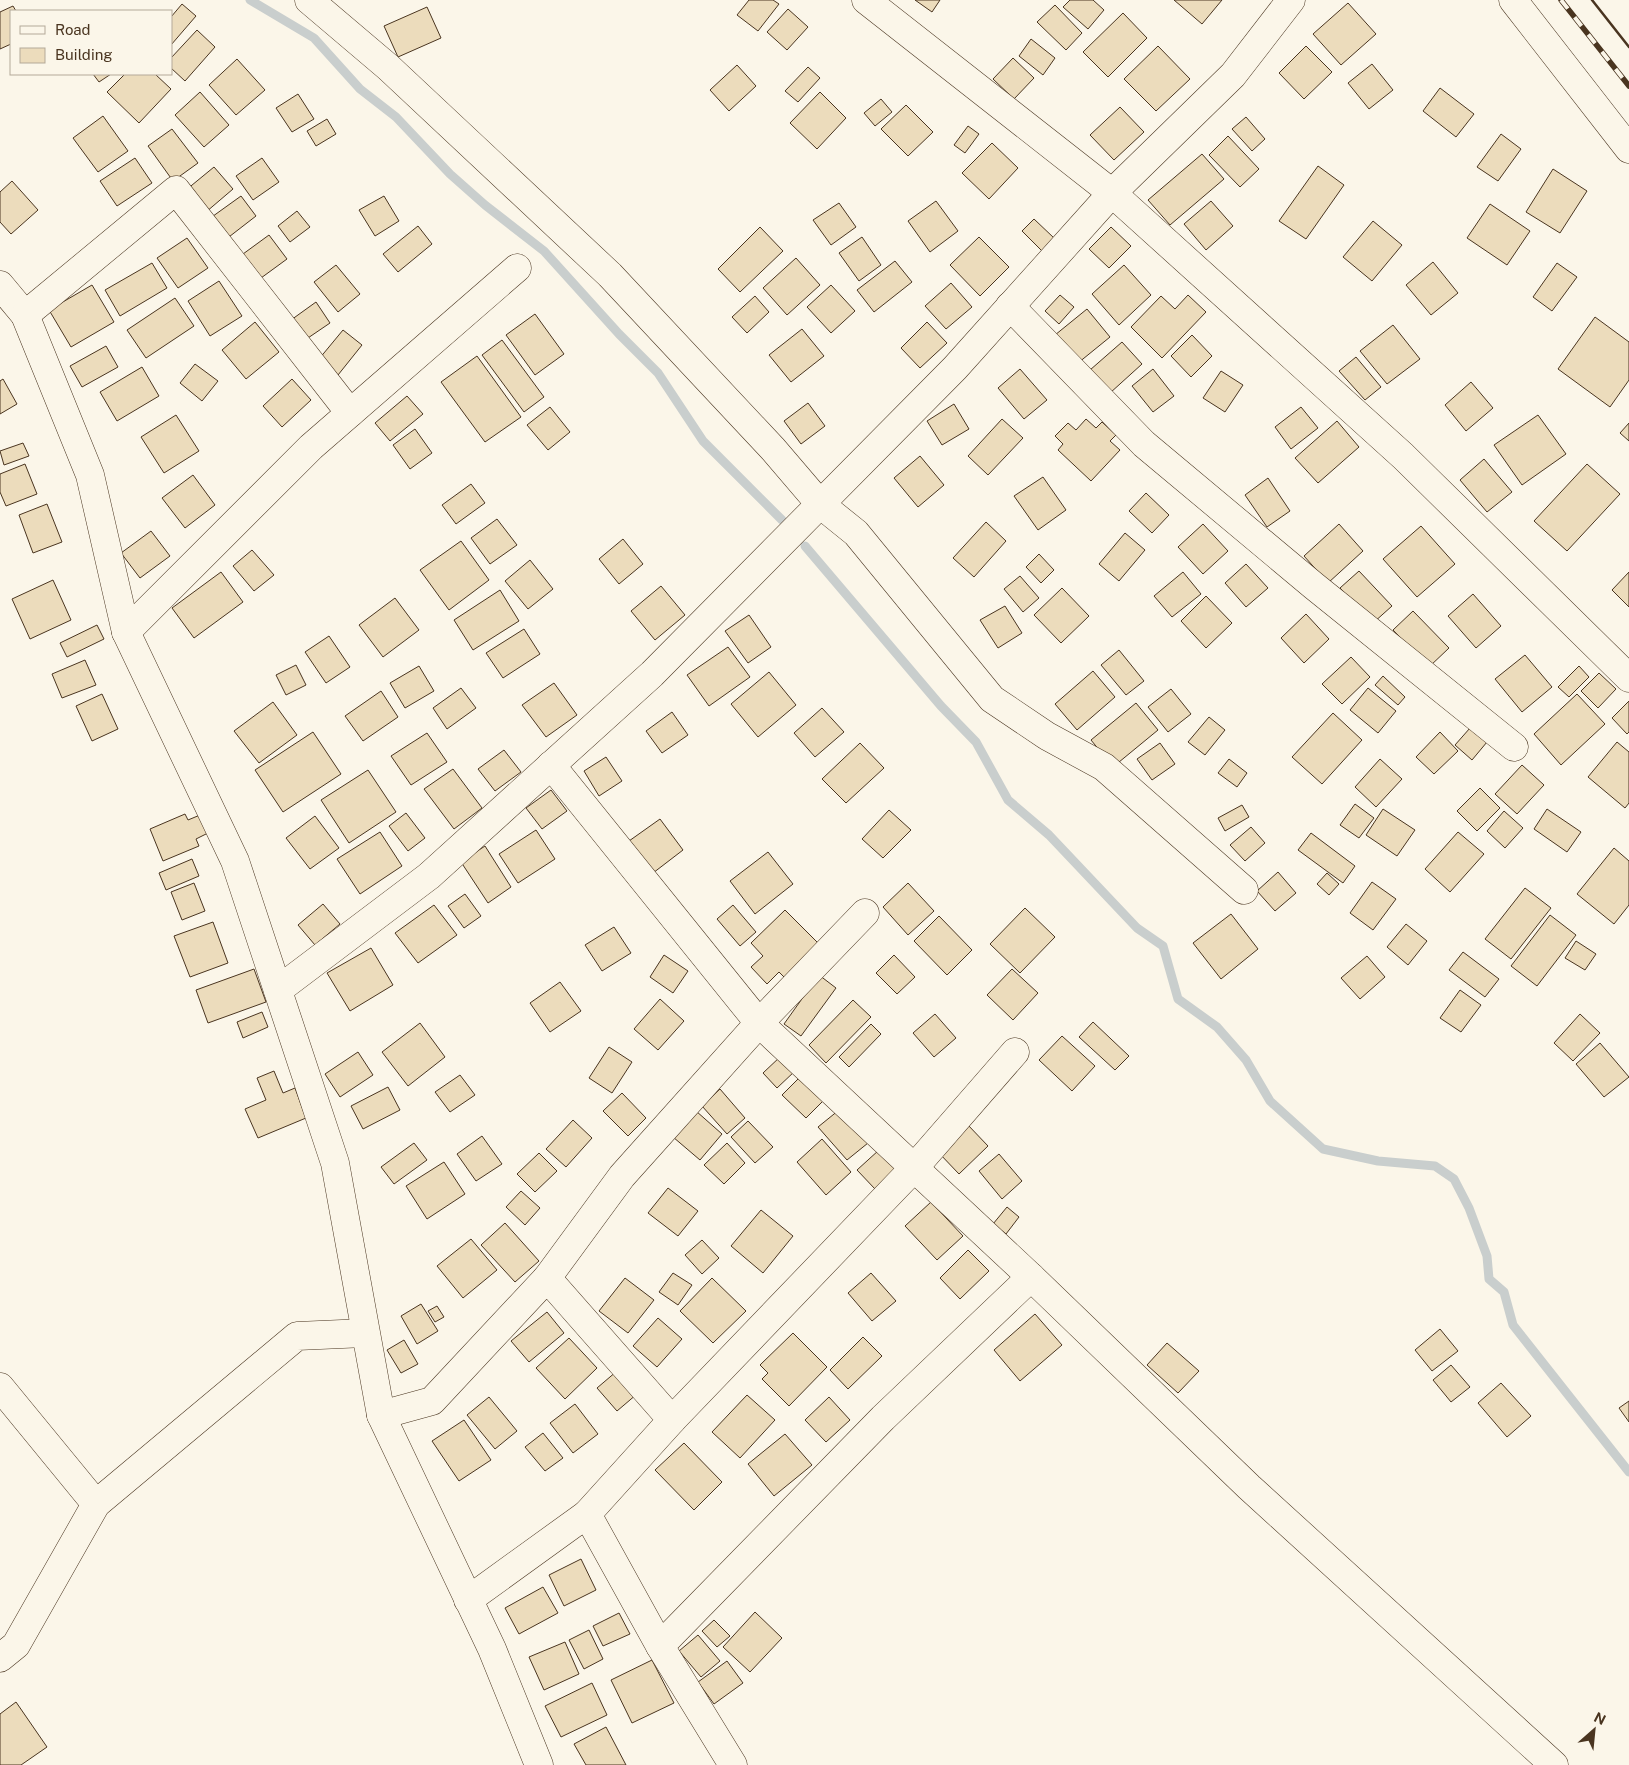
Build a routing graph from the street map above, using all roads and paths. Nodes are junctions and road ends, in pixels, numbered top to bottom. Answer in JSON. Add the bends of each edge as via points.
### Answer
{"nodes":[{"id":1,"x":309,"y":0,"type":"edge"},
{"id":2,"x":866,"y":0,"type":"edge"},
{"id":3,"x":1291,"y":0,"type":"edge"},
{"id":4,"x":1514,"y":0,"type":"edge"},
{"id":5,"x":1629,"y":148,"type":"edge"},
{"id":6,"x":1112,"y":193,"type":"junction"},
{"id":7,"x":517,"y":268,"type":"dead end"},
{"id":8,"x":0,"y":285,"type":"edge"},
{"id":9,"x":1010,"y":306,"type":"junction"},
{"id":10,"x":25,"y":315,"type":"junction"},
{"id":11,"x":350,"y":413,"type":"junction"},
{"id":12,"x":820,"y":504,"type":"junction"},
{"id":13,"x":126,"y":632,"type":"junction"},
{"id":14,"x":1629,"y":678,"type":"edge"},
{"id":15,"x":1514,"y":747,"type":"dead end"},
{"id":16,"x":551,"y":765,"type":"junction"},
{"id":17,"x":1244,"y":890,"type":"dead end"},
{"id":18,"x":865,"y":914,"type":"dead end"},
{"id":19,"x":278,"y":990,"type":"junction"},
{"id":20,"x":758,"y":1023,"type":"junction"},
{"id":21,"x":1015,"y":1052,"type":"dead end"},
{"id":22,"x":914,"y":1168,"type":"junction"},
{"id":23,"x":1032,"y":1277,"type":"junction"},
{"id":24,"x":547,"y":1278,"type":"junction"},
{"id":25,"x":365,"y":1333,"type":"junction"},
{"id":26,"x":0,"y":1388,"type":"edge"},
{"id":27,"x":381,"y":1414,"type":"junction"},
{"id":28,"x":672,"y":1420,"type":"junction"},
{"id":29,"x":96,"y":1504,"type":"junction"},
{"id":30,"x":587,"y":1514,"type":"junction"},
{"id":31,"x":468,"y":1600,"type":"junction"},
{"id":32,"x":660,"y":1646,"type":"junction"},
{"id":33,"x":0,"y":1658,"type":"edge"},
{"id":34,"x":539,"y":1765,"type":"edge"},
{"id":35,"x":733,"y":1765,"type":"edge"},
{"id":36,"x":1554,"y":1765,"type":"edge"}],
"edges":[{"from":1,"to":12,"type":"street","via":[[388,67],[610,275],[773,449]]},
{"from":2,"to":6,"type":"street"},
{"from":3,"to":6,"type":"street","via":[[1233,75]]},
{"from":4,"to":5,"type":"street"},
{"from":6,"to":9,"type":"street"},
{"from":6,"to":14,"type":"street","via":[[1403,456]]},
{"from":7,"to":11,"type":"street"},
{"from":8,"to":10,"type":"street"},
{"from":9,"to":12,"type":"street","via":[[955,368]]},
{"from":9,"to":15,"type":"street","via":[[1144,444]]},
{"from":10,"to":11,"type":"street","via":[[176,190]]},
{"from":10,"to":13,"type":"street","via":[[90,475]]},
{"from":11,"to":13,"type":"street","via":[[311,447]]},
{"from":12,"to":16,"type":"street","via":[[652,674]]},
{"from":12,"to":17,"type":"street","via":[[856,534],[992,699],[1047,736],[1104,767]]},
{"from":13,"to":19,"type":"street","via":[[235,861]]},
{"from":16,"to":19,"type":"street","via":[[429,876]]},
{"from":16,"to":20,"type":"street"},
{"from":18,"to":20,"type":"street"},
{"from":19,"to":25,"type":"street","via":[[336,1163]]},
{"from":20,"to":22,"type":"street"},
{"from":20,"to":24,"type":"street","via":[[622,1176]]},
{"from":21,"to":22,"type":"street"},
{"from":22,"to":23,"type":"street"},
{"from":22,"to":28,"type":"street"},
{"from":23,"to":32,"type":"street","via":[[883,1418]]},
{"from":23,"to":36,"type":"street","via":[[1249,1487]]},
{"from":24,"to":27,"type":"street","via":[[432,1401]]},
{"from":24,"to":28,"type":"street"},
{"from":25,"to":27,"type":"street"},
{"from":25,"to":29,"type":"street","via":[[297,1336]]},
{"from":26,"to":29,"type":"street"},
{"from":27,"to":31,"type":"street"},
{"from":28,"to":30,"type":"street"},
{"from":29,"to":33,"type":"street","via":[[16,1645]]},
{"from":30,"to":31,"type":"street"},
{"from":30,"to":32,"type":"street"},
{"from":31,"to":34,"type":"street","via":[[492,1649]]},
{"from":32,"to":35,"type":"street"}]}
